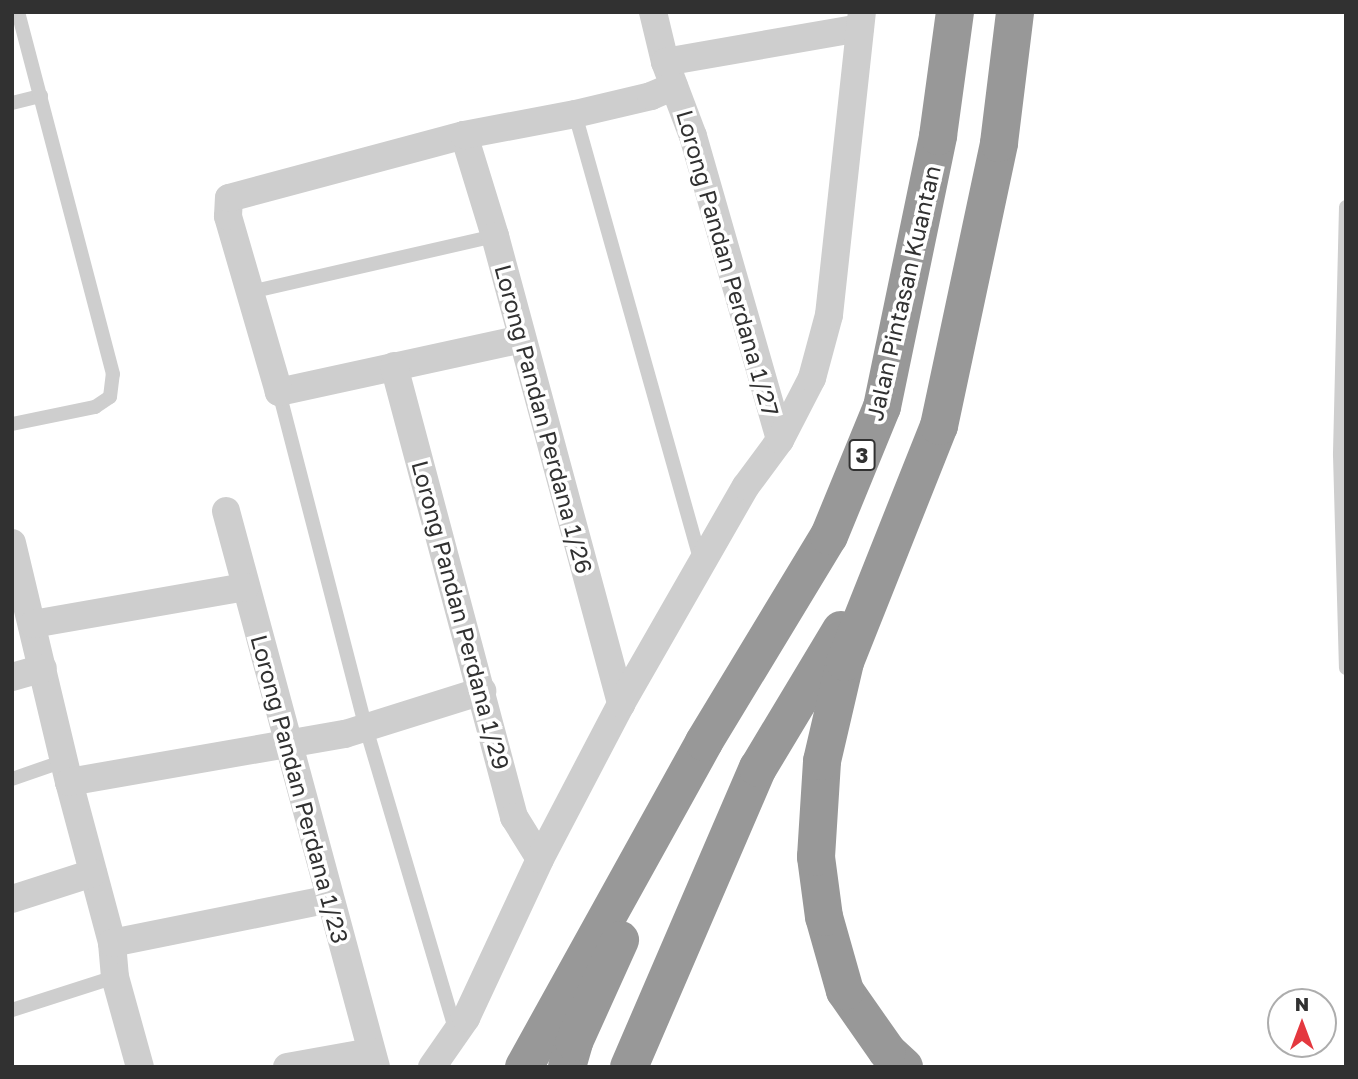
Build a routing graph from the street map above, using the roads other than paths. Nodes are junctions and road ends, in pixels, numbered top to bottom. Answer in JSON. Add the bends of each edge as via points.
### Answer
{"nodes":[{"id":1,"x":18,"y":12,"type":"edge"},
{"id":2,"x":653,"y":12,"type":"edge"},
{"id":3,"x":956,"y":12,"type":"edge"},
{"id":4,"x":1015,"y":12,"type":"edge"},
{"id":5,"x":861,"y":20,"type":"edge"},
{"id":6,"x":670,"y":74,"type":"junction"},
{"id":7,"x":41,"y":96,"type":"junction"},
{"id":8,"x":12,"y":103,"type":"edge"},
{"id":9,"x":575,"y":114,"type":"junction"},
{"id":10,"x":464,"y":135,"type":"junction"},
{"id":11,"x":1346,"y":207,"type":"edge"},
{"id":12,"x":495,"y":236,"type":"junction"},
{"id":13,"x":250,"y":292,"type":"junction"},
{"id":14,"x":522,"y":339,"type":"junction"},
{"id":15,"x":394,"y":366,"type":"junction"},
{"id":16,"x":279,"y":392,"type":"junction"},
{"id":17,"x":12,"y":424,"type":"edge"},
{"id":18,"x":780,"y":440,"type":"junction"},
{"id":19,"x":226,"y":511,"type":"dead end"},
{"id":20,"x":13,"y":546,"type":"edge"},
{"id":21,"x":701,"y":563,"type":"junction"},
{"id":22,"x":882,"y":563,"type":"junction"},
{"id":23,"x":246,"y":587,"type":"junction"},
{"id":24,"x":33,"y":624,"type":"junction"},
{"id":25,"x":43,"y":667,"type":"junction"},
{"id":26,"x":1346,"y":668,"type":"edge"},
{"id":27,"x":12,"y":677,"type":"edge"},
{"id":28,"x":482,"y":691,"type":"junction"},
{"id":29,"x":621,"y":704,"type":"junction"},
{"id":30,"x":366,"y":728,"type":"junction"},
{"id":31,"x":704,"y":741,"type":"junction"},
{"id":32,"x":289,"y":745,"type":"junction"},
{"id":33,"x":67,"y":772,"type":"junction"},
{"id":34,"x":12,"y":779,"type":"edge"},
{"id":35,"x":540,"y":859,"type":"junction"},
{"id":36,"x":93,"y":873,"type":"junction"},
{"id":37,"x":330,"y":899,"type":"junction"},
{"id":38,"x":12,"y":900,"type":"edge"},
{"id":39,"x":112,"y":943,"type":"junction"},
{"id":40,"x":115,"y":977,"type":"junction"},
{"id":41,"x":12,"y":1010,"type":"edge"},
{"id":42,"x":457,"y":1032,"type":"junction"},
{"id":43,"x":373,"y":1059,"type":"edge"},
{"id":44,"x":140,"y":1067,"type":"edge"},
{"id":45,"x":287,"y":1067,"type":"edge"},
{"id":46,"x":432,"y":1067,"type":"edge"},
{"id":47,"x":524,"y":1067,"type":"edge"},
{"id":48,"x":568,"y":1067,"type":"edge"},
{"id":49,"x":629,"y":1067,"type":"edge"},
{"id":50,"x":904,"y":1067,"type":"edge"}],
"edges":[{"from":1,"to":7,"type":"lane"},
{"from":2,"to":6,"type":"street","name":"Lorong Pandan Perdana 1/27"},
{"from":3,"to":31,"type":"highway","name":"Jalan Pintasan Kuantan","number":"3","via":[[938,136],[882,407],[829,536]]},
{"from":4,"to":22,"type":"highway","via":[[999,143],[939,426]]},
{"from":5,"to":6,"type":"street"},
{"from":5,"to":18,"type":"street","via":[[829,315],[812,377]]},
{"from":6,"to":9,"type":"street","via":[[651,96]]},
{"from":6,"to":18,"type":"street","name":"Lorong Pandan Perdana 1/27","via":[[693,136]]},
{"from":7,"to":8,"type":"lane"},
{"from":7,"to":17,"type":"lane","via":[[113,374],[110,397],[95,407]]},
{"from":9,"to":10,"type":"street"},
{"from":9,"to":21,"type":"lane"},
{"from":10,"to":12,"type":"street","name":"Lorong Pandan Perdana 1/26"},
{"from":10,"to":13,"type":"street","via":[[229,198],[228,216]]},
{"from":11,"to":26,"type":"lane","via":[[1340,455]]},
{"from":12,"to":13,"type":"lane"},
{"from":12,"to":14,"type":"street","name":"Lorong Pandan Perdana 1/26"},
{"from":13,"to":16,"type":"street"},
{"from":14,"to":15,"type":"street"},
{"from":14,"to":29,"type":"street","name":"Lorong Pandan Perdana 1/26"},
{"from":15,"to":16,"type":"street"},
{"from":15,"to":28,"type":"street","name":"Lorong Pandan Perdana 1/29"},
{"from":16,"to":30,"type":"lane"},
{"from":18,"to":21,"type":"street","via":[[746,486]]},
{"from":19,"to":23,"type":"street","name":"Lorong Pandan Perdana 1/23"},
{"from":20,"to":24,"type":"street"},
{"from":21,"to":29,"type":"street"},
{"from":22,"to":49,"type":"highway","via":[[758,768]]},
{"from":22,"to":50,"type":"highway","via":[[845,662],[822,761],[816,857],[824,917],[845,991],[887,1051]]},
{"from":23,"to":24,"type":"street"},
{"from":23,"to":32,"type":"street","name":"Lorong Pandan Perdana 1/23"},
{"from":24,"to":25,"type":"street"},
{"from":25,"to":27,"type":"street"},
{"from":25,"to":33,"type":"street"},
{"from":28,"to":30,"type":"street"},
{"from":28,"to":35,"type":"street","name":"Lorong Pandan Perdana 1/29","via":[[514,817]]},
{"from":29,"to":35,"type":"street"},
{"from":30,"to":32,"type":"street"},
{"from":30,"to":42,"type":"lane"},
{"from":31,"to":47,"type":"highway"},
{"from":31,"to":48,"type":"highway","number":"3","via":[[574,1042]]},
{"from":32,"to":33,"type":"street"},
{"from":32,"to":37,"type":"street","name":"Lorong Pandan Perdana 1/23"},
{"from":33,"to":34,"type":"lane"},
{"from":33,"to":36,"type":"street"},
{"from":35,"to":42,"type":"street"},
{"from":36,"to":38,"type":"street"},
{"from":36,"to":39,"type":"street"},
{"from":37,"to":39,"type":"street"},
{"from":37,"to":43,"type":"street","name":"Lorong Pandan Perdana 1/23"},
{"from":39,"to":40,"type":"street"},
{"from":40,"to":41,"type":"lane"},
{"from":40,"to":44,"type":"street"},
{"from":42,"to":46,"type":"street"},
{"from":43,"to":45,"type":"street"}]}
